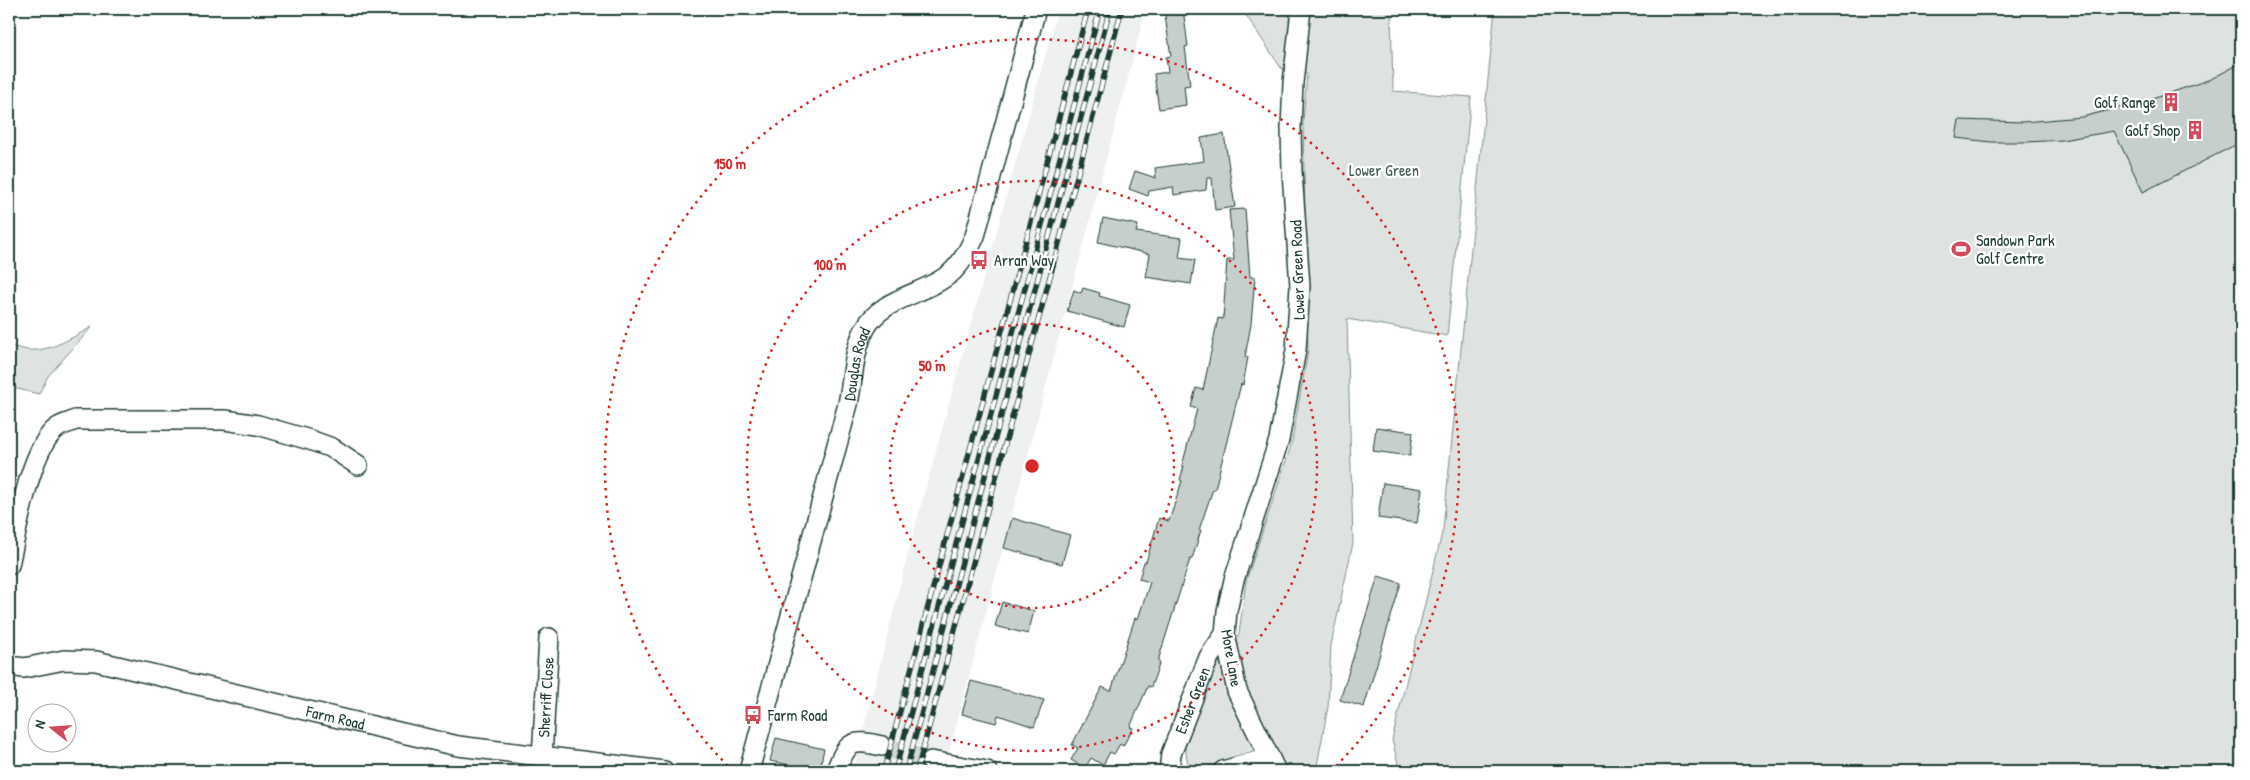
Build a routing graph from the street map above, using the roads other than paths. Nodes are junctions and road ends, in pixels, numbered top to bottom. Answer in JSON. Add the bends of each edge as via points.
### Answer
{"nodes":[{"id":1,"x":1036,"y":9,"type":"edge"},
{"id":2,"x":1301,"y":9,"type":"edge"},
{"id":3,"x":358,"y":465,"type":"dead end"},
{"id":4,"x":1253,"y":525,"type":"joint"},
{"id":5,"x":9,"y":564,"type":"edge"},
{"id":6,"x":1225,"y":634,"type":"junction"},
{"id":7,"x":549,"y":638,"type":"dead end"},
{"id":8,"x":9,"y":666,"type":"edge"},
{"id":9,"x":882,"y":746,"type":"tunnel mouth"},
{"id":10,"x":542,"y":757,"type":"junction"},
{"id":11,"x":931,"y":761,"type":"tunnel mouth"},
{"id":12,"x":1272,"y":765,"type":"edge"},
{"id":13,"x":664,"y":771,"type":"edge"},
{"id":14,"x":749,"y":771,"type":"edge"},
{"id":15,"x":836,"y":771,"type":"edge"},
{"id":16,"x":987,"y":771,"type":"edge"},
{"id":17,"x":1170,"y":771,"type":"edge"},
{"id":18,"x":1223,"y":771,"type":"edge"}],
"edges":[{"from":1,"to":14,"type":"street","name":"Douglas Road","via":[[975,236],[965,257],[952,272],[934,284],[877,314],[865,329],[857,350],[848,404]]},
{"from":2,"to":4,"type":"street","name":"Lower Green Road","via":[[1291,128],[1300,286],[1297,341],[1278,440]]},
{"from":3,"to":5,"type":"street","via":[[324,445],[258,425],[225,420],[75,420],[57,428],[43,444],[34,464]]},
{"from":4,"to":6,"type":"street","name":"More Lane","via":[[1226,611]]},
{"from":6,"to":12,"type":"street","name":"More Lane","via":[[1237,691]]},
{"from":6,"to":17,"type":"street","name":"Esher Green","via":[[1209,657],[1171,754]]},
{"from":7,"to":10,"type":"street","name":"Sherriff Close"},
{"from":8,"to":10,"type":"street","name":"Farm Road","via":[[24,668],[64,660],[96,661],[458,746]]},
{"from":9,"to":15,"type":"street","via":[[855,742],[847,747]]},
{"from":10,"to":13,"type":"street","name":"Farm Road"},
{"from":11,"to":16,"type":"street"},
{"from":12,"to":18,"type":"street","name":"More Lane"}]}
